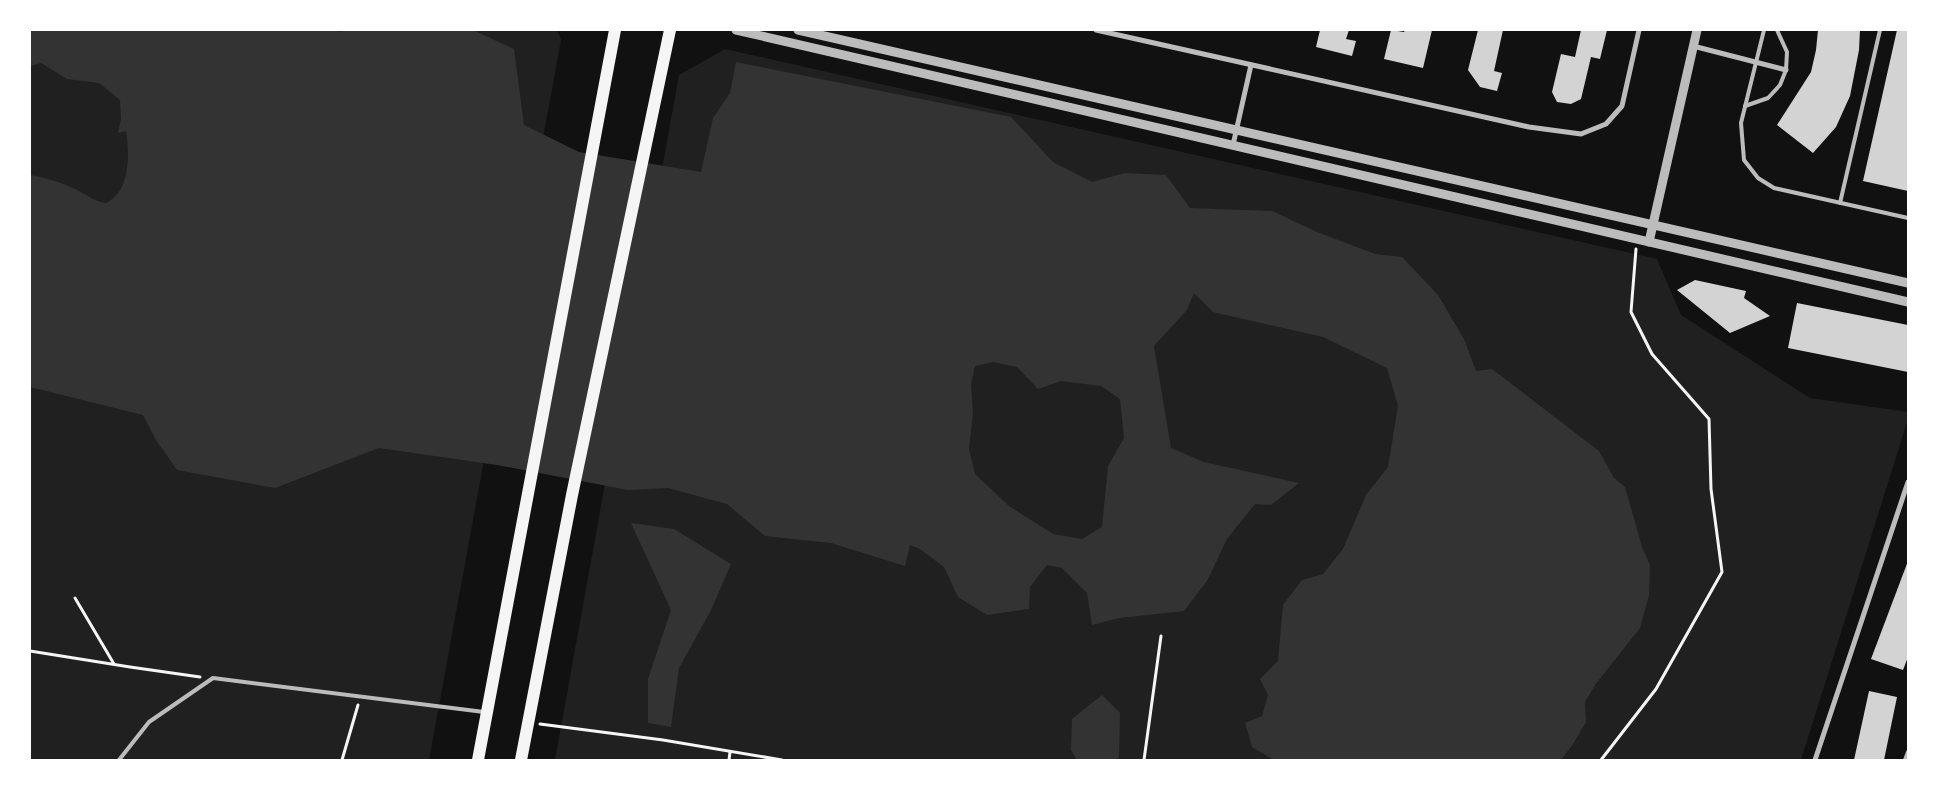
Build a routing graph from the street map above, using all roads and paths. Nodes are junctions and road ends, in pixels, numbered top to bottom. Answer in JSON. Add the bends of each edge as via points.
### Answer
{"nodes":[{"id":1,"x":615,"y":30,"type":"edge"},
{"id":2,"x":670,"y":30,"type":"edge"},
{"id":3,"x":736,"y":30,"type":"edge"},
{"id":4,"x":798,"y":30,"type":"edge"},
{"id":5,"x":1096,"y":30,"type":"edge"},
{"id":6,"x":1640,"y":30,"type":"edge"},
{"id":7,"x":1697,"y":30,"type":"edge"},
{"id":8,"x":1764,"y":30,"type":"edge"},
{"id":9,"x":1777,"y":30,"type":"edge"},
{"id":10,"x":1880,"y":30,"type":"edge"},
{"id":11,"x":1693,"y":46,"type":"junction"},
{"id":12,"x":1755,"y":62,"type":"junction"},
{"id":13,"x":1251,"y":66,"type":"junction"},
{"id":14,"x":1786,"y":70,"type":"junction"},
{"id":15,"x":1745,"y":106,"type":"junction"},
{"id":16,"x":1236,"y":130,"type":"junction"},
{"id":17,"x":1233,"y":146,"type":"junction"},
{"id":18,"x":1840,"y":203,"type":"junction"},
{"id":19,"x":1908,"y":218,"type":"edge"},
{"id":20,"x":1653,"y":225,"type":"junction"},
{"id":21,"x":1637,"y":239,"type":"junction"},
{"id":22,"x":1649,"y":242,"type":"junction"},
{"id":23,"x":1908,"y":284,"type":"edge"},
{"id":24,"x":1908,"y":302,"type":"edge"},
{"id":25,"x":1908,"y":482,"type":"edge"},
{"id":26,"x":75,"y":598,"type":"dead end"},
{"id":27,"x":1161,"y":636,"type":"dead end"},
{"id":28,"x":30,"y":651,"type":"edge"},
{"id":29,"x":114,"y":665,"type":"junction"},
{"id":30,"x":213,"y":678,"type":"junction"},
{"id":31,"x":360,"y":697,"type":"junction"},
{"id":32,"x":486,"y":713,"type":"junction"},
{"id":33,"x":528,"y":723,"type":"junction"},
{"id":34,"x":730,"y":752,"type":"junction"},
{"id":35,"x":1908,"y":752,"type":"edge"},
{"id":36,"x":119,"y":760,"type":"edge"},
{"id":37,"x":342,"y":760,"type":"edge"},
{"id":38,"x":478,"y":760,"type":"edge"},
{"id":39,"x":521,"y":760,"type":"edge"},
{"id":40,"x":729,"y":760,"type":"edge"},
{"id":41,"x":782,"y":760,"type":"edge"},
{"id":42,"x":1144,"y":760,"type":"edge"},
{"id":43,"x":1601,"y":760,"type":"edge"},
{"id":44,"x":1815,"y":760,"type":"edge"},
{"id":45,"x":1905,"y":760,"type":"edge"}],
"edges":[{"from":1,"to":32,"type":"main road"},
{"from":2,"to":33,"type":"main road","via":[[572,495]]},
{"from":3,"to":17,"type":"street"},
{"from":4,"to":16,"type":"street"},
{"from":5,"to":13,"type":"street"},
{"from":6,"to":13,"type":"street","via":[[1622,106],[1606,124],[1581,134],[1529,127]]},
{"from":7,"to":11,"type":"street"},
{"from":8,"to":12,"type":"lane"},
{"from":9,"to":14,"type":"lane","via":[[1787,52]]},
{"from":10,"to":18,"type":"lane"},
{"from":11,"to":12,"type":"street"},
{"from":11,"to":20,"type":"street"},
{"from":12,"to":14,"type":"street"},
{"from":12,"to":15,"type":"lane"},
{"from":13,"to":16,"type":"street"},
{"from":14,"to":15,"type":"lane","via":[[1780,85],[1768,98]]},
{"from":15,"to":18,"type":"lane","via":[[1741,123],[1744,160],[1758,178],[1774,188]]},
{"from":16,"to":17,"type":"street"},
{"from":16,"to":20,"type":"street"},
{"from":17,"to":21,"type":"street"},
{"from":18,"to":19,"type":"lane"},
{"from":20,"to":22,"type":"street"},
{"from":20,"to":23,"type":"street"},
{"from":21,"to":22,"type":"street"},
{"from":21,"to":43,"type":"path","via":[[1631,312],[1652,354],[1709,419],[1711,489],[1722,572],[1656,689]]},
{"from":22,"to":24,"type":"street"},
{"from":25,"to":44,"type":"street"},
{"from":26,"to":29,"type":"path"},
{"from":27,"to":42,"type":"path"},
{"from":28,"to":29,"type":"path"},
{"from":29,"to":30,"type":"path"},
{"from":30,"to":31,"type":"lane"},
{"from":30,"to":36,"type":"lane","via":[[150,722]]},
{"from":31,"to":32,"type":"lane"},
{"from":31,"to":37,"type":"path"},
{"from":32,"to":38,"type":"main road"},
{"from":33,"to":34,"type":"path"},
{"from":33,"to":39,"type":"main road"},
{"from":34,"to":40,"type":"path"},
{"from":34,"to":41,"type":"path"},
{"from":35,"to":45,"type":"lane"}]}
